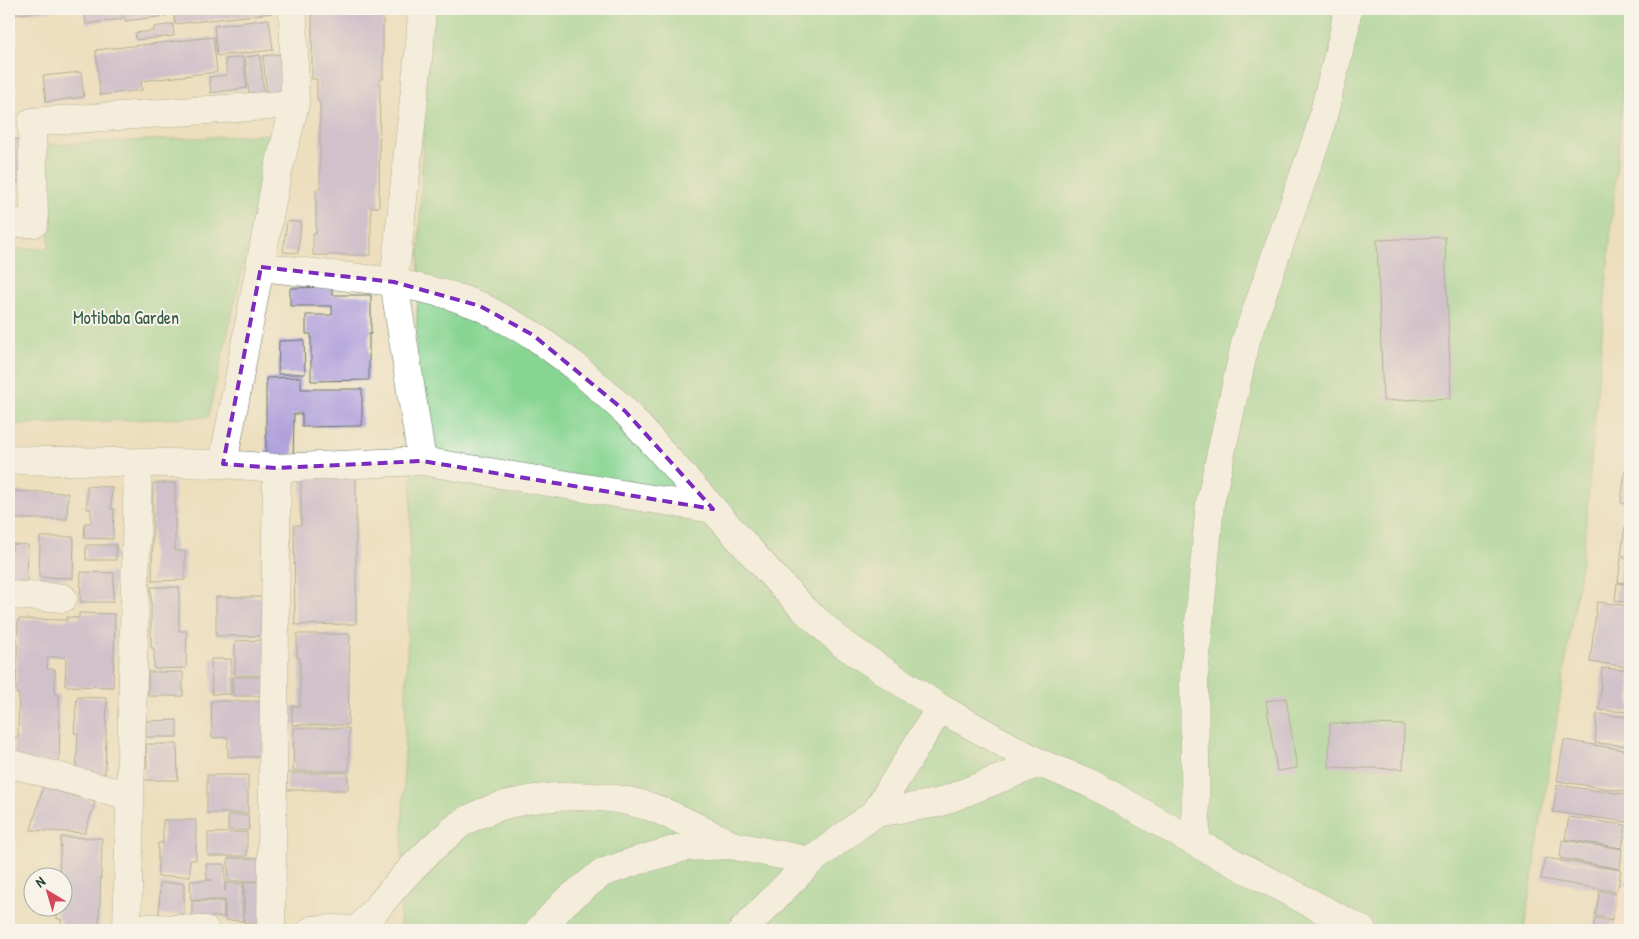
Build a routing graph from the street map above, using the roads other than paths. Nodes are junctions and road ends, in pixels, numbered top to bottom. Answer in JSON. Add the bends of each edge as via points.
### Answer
{"nodes":[{"id":1,"x":294,"y":9,"type":"edge"},
{"id":2,"x":422,"y":9,"type":"edge"},
{"id":3,"x":1347,"y":9,"type":"edge"},
{"id":4,"x":295,"y":104,"type":"junction"},
{"id":5,"x":9,"y":223,"type":"edge"},
{"id":6,"x":261,"y":267,"type":"junction"},
{"id":7,"x":394,"y":282,"type":"junction"},
{"id":8,"x":9,"y":460,"type":"edge"},
{"id":9,"x":138,"y":462,"type":"junction"},
{"id":10,"x":422,"y":462,"type":"junction"},
{"id":11,"x":223,"y":464,"type":"junction"},
{"id":12,"x":276,"y":468,"type":"junction"},
{"id":13,"x":713,"y":509,"type":"junction"},
{"id":14,"x":9,"y":595,"type":"edge"},
{"id":15,"x":63,"y":598,"type":"dead end"},
{"id":16,"x":940,"y":708,"type":"junction"},
{"id":17,"x":9,"y":763,"type":"edge"},
{"id":18,"x":1039,"y":763,"type":"junction"},
{"id":19,"x":129,"y":796,"type":"junction"},
{"id":20,"x":875,"y":813,"type":"junction"},
{"id":21,"x":1196,"y":844,"type":"junction"},
{"id":22,"x":731,"y":845,"type":"junction"},
{"id":23,"x":811,"y":861,"type":"junction"},
{"id":24,"x":1630,"y":894,"type":"edge"},
{"id":25,"x":127,"y":929,"type":"edge"},
{"id":26,"x":205,"y":930,"type":"edge"},
{"id":27,"x":271,"y":930,"type":"edge"},
{"id":28,"x":312,"y":930,"type":"edge"},
{"id":29,"x":539,"y":930,"type":"edge"},
{"id":30,"x":743,"y":930,"type":"edge"},
{"id":31,"x":1362,"y":930,"type":"edge"},
{"id":32,"x":1625,"y":930,"type":"edge"}],
"edges":[{"from":1,"to":4,"type":"street"},
{"from":2,"to":7,"type":"street"},
{"from":3,"to":21,"type":"street","via":[[1319,132],[1246,340],[1210,503],[1194,677]]},
{"from":4,"to":5,"type":"street","via":[[32,122],[34,224]]},
{"from":4,"to":6,"type":"street","via":[[277,175]]},
{"from":6,"to":7,"type":"street"},
{"from":6,"to":11,"type":"street"},
{"from":7,"to":10,"type":"street"},
{"from":7,"to":13,"type":"street","via":[[480,306],[533,336],[575,366],[626,411]]},
{"from":8,"to":9,"type":"street"},
{"from":9,"to":11,"type":"street"},
{"from":9,"to":19,"type":"street"},
{"from":10,"to":12,"type":"street"},
{"from":10,"to":13,"type":"street"},
{"from":11,"to":12,"type":"street"},
{"from":12,"to":27,"type":"street"},
{"from":13,"to":16,"type":"street","via":[[805,610],[843,644]]},
{"from":14,"to":15,"type":"street"},
{"from":16,"to":18,"type":"street"},
{"from":16,"to":20,"type":"street"},
{"from":17,"to":19,"type":"street"},
{"from":18,"to":20,"type":"street","via":[[938,803]]},
{"from":18,"to":21,"type":"street","via":[[1090,784]]},
{"from":19,"to":25,"type":"street"},
{"from":20,"to":23,"type":"street"},
{"from":21,"to":31,"type":"street"},
{"from":22,"to":23,"type":"street"},
{"from":22,"to":28,"type":"street","via":[[680,818],[647,806],[603,797],[544,797],[504,804],[466,820],[429,849],[358,930]]},
{"from":22,"to":29,"type":"street","via":[[685,847],[602,873],[565,902]]},
{"from":23,"to":30,"type":"street"},
{"from":24,"to":32,"type":"main road"},
{"from":25,"to":26,"type":"street"}]}
